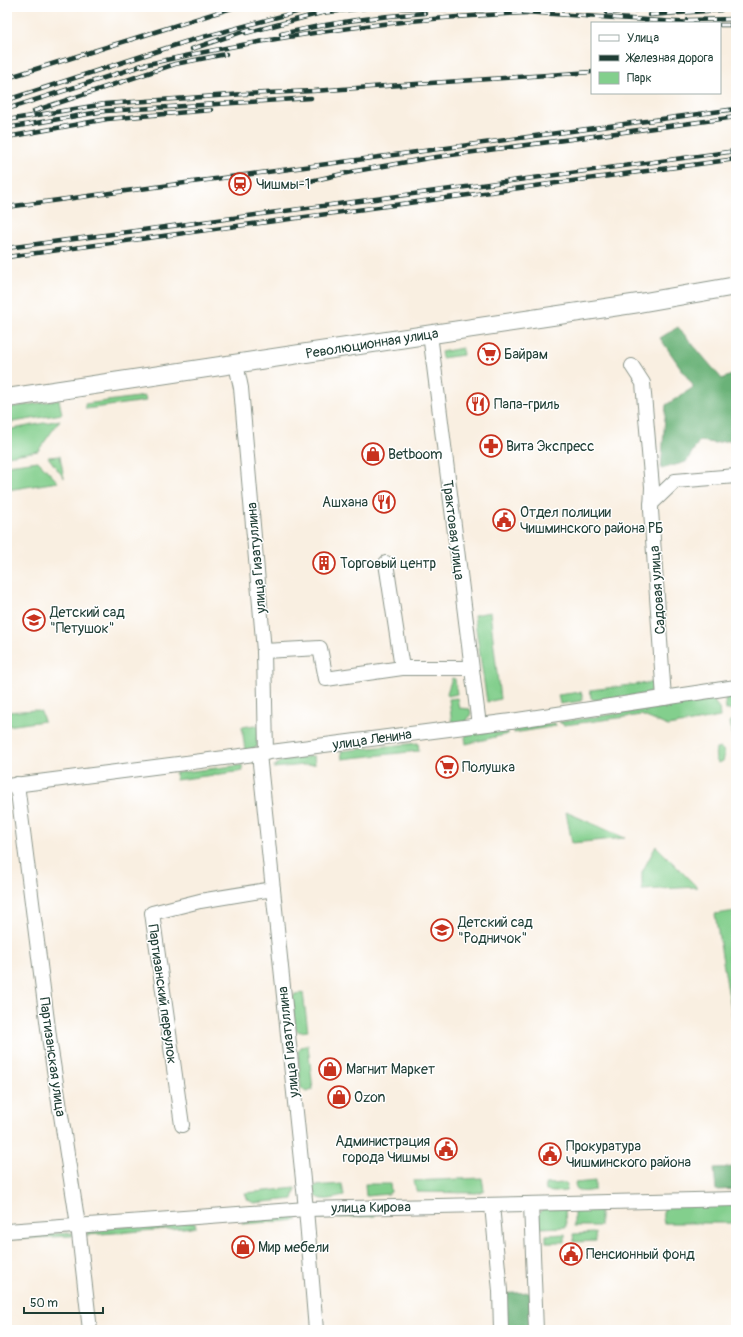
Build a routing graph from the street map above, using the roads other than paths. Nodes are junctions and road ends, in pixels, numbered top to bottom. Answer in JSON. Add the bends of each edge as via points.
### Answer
{"nodes":[{"id":1,"x":736,"y":286,"type":"edge"},
{"id":2,"x":430,"y":334,"type":"junction"},
{"id":3,"x":236,"y":364,"type":"junction"},
{"id":4,"x":632,"y":366,"type":"dead end"},
{"id":5,"x":7,"y":398,"type":"edge"},
{"id":6,"x":736,"y":476,"type":"edge"},
{"id":7,"x":651,"y":504,"type":"junction"},
{"id":8,"x":386,"y":563,"type":"dead end"},
{"id":9,"x":264,"y":651,"type":"junction"},
{"id":10,"x":402,"y":668,"type":"junction"},
{"id":11,"x":471,"y":668,"type":"junction"},
{"id":12,"x":736,"y":688,"type":"edge"},
{"id":13,"x":664,"y":698,"type":"junction"},
{"id":14,"x":479,"y":725,"type":"junction"},
{"id":15,"x":262,"y":754,"type":"junction"},
{"id":16,"x":12,"y":785,"type":"edge"},
{"id":17,"x":272,"y":889,"type":"junction"},
{"id":18,"x":182,"y":1125,"type":"dead end"},
{"id":19,"x":736,"y":1199,"type":"edge"},
{"id":20,"x":492,"y":1204,"type":"junction"},
{"id":21,"x":532,"y":1204,"type":"junction"},
{"id":22,"x":306,"y":1209,"type":"junction"},
{"id":23,"x":78,"y":1226,"type":"junction"},
{"id":24,"x":7,"y":1231,"type":"edge"},
{"id":25,"x":90,"y":1330,"type":"edge"},
{"id":26,"x":316,"y":1330,"type":"edge"},
{"id":27,"x":501,"y":1330,"type":"edge"},
{"id":28,"x":536,"y":1330,"type":"edge"}],
"edges":[{"from":1,"to":2,"type":"main road","name":"Революционная улица"},
{"from":2,"to":3,"type":"main road","name":"Революционная улица"},
{"from":2,"to":11,"type":"street","name":"Трактовая улица"},
{"from":3,"to":5,"type":"main road","name":"Революционная улица"},
{"from":3,"to":9,"type":"street","name":"улица Гизатуллина","via":[[242,396]]},
{"from":4,"to":7,"type":"street","name":"Садовая улица","via":[[643,383],[652,487]]},
{"from":6,"to":7,"type":"street","via":[[675,481]]},
{"from":7,"to":13,"type":"street","name":"Садовая улица"},
{"from":8,"to":10,"type":"street"},
{"from":9,"to":10,"type":"street","via":[[320,648],[326,679]]},
{"from":9,"to":15,"type":"street","name":"улица Гизатуллина"},
{"from":10,"to":11,"type":"street"},
{"from":11,"to":14,"type":"street","name":"Трактовая улица"},
{"from":12,"to":13,"type":"street","name":"улица Ленина"},
{"from":13,"to":14,"type":"street","name":"улица Ленина"},
{"from":14,"to":15,"type":"street","name":"улица Ленина"},
{"from":15,"to":16,"type":"street","name":"улица Ленина"},
{"from":15,"to":17,"type":"street","name":"улица Гизатуллина"},
{"from":16,"to":23,"type":"street","name":"Партизанская улица"},
{"from":17,"to":18,"type":"street","name":"Партизанский переулок","via":[[200,900],[152,913]]},
{"from":17,"to":22,"type":"street","name":"улица Гизатуллина"},
{"from":19,"to":21,"type":"street","name":"улица Кирова"},
{"from":20,"to":21,"type":"street","name":"улица Кирова"},
{"from":20,"to":22,"type":"street","name":"улица Кирова"},
{"from":20,"to":27,"type":"street"},
{"from":21,"to":28,"type":"street"},
{"from":22,"to":23,"type":"street","name":"улица Кирова"},
{"from":22,"to":26,"type":"street","name":"улица Гизатуллина"},
{"from":23,"to":24,"type":"street","name":"улица Кирова"},
{"from":23,"to":25,"type":"street","name":"Партизанская улица"}]}
